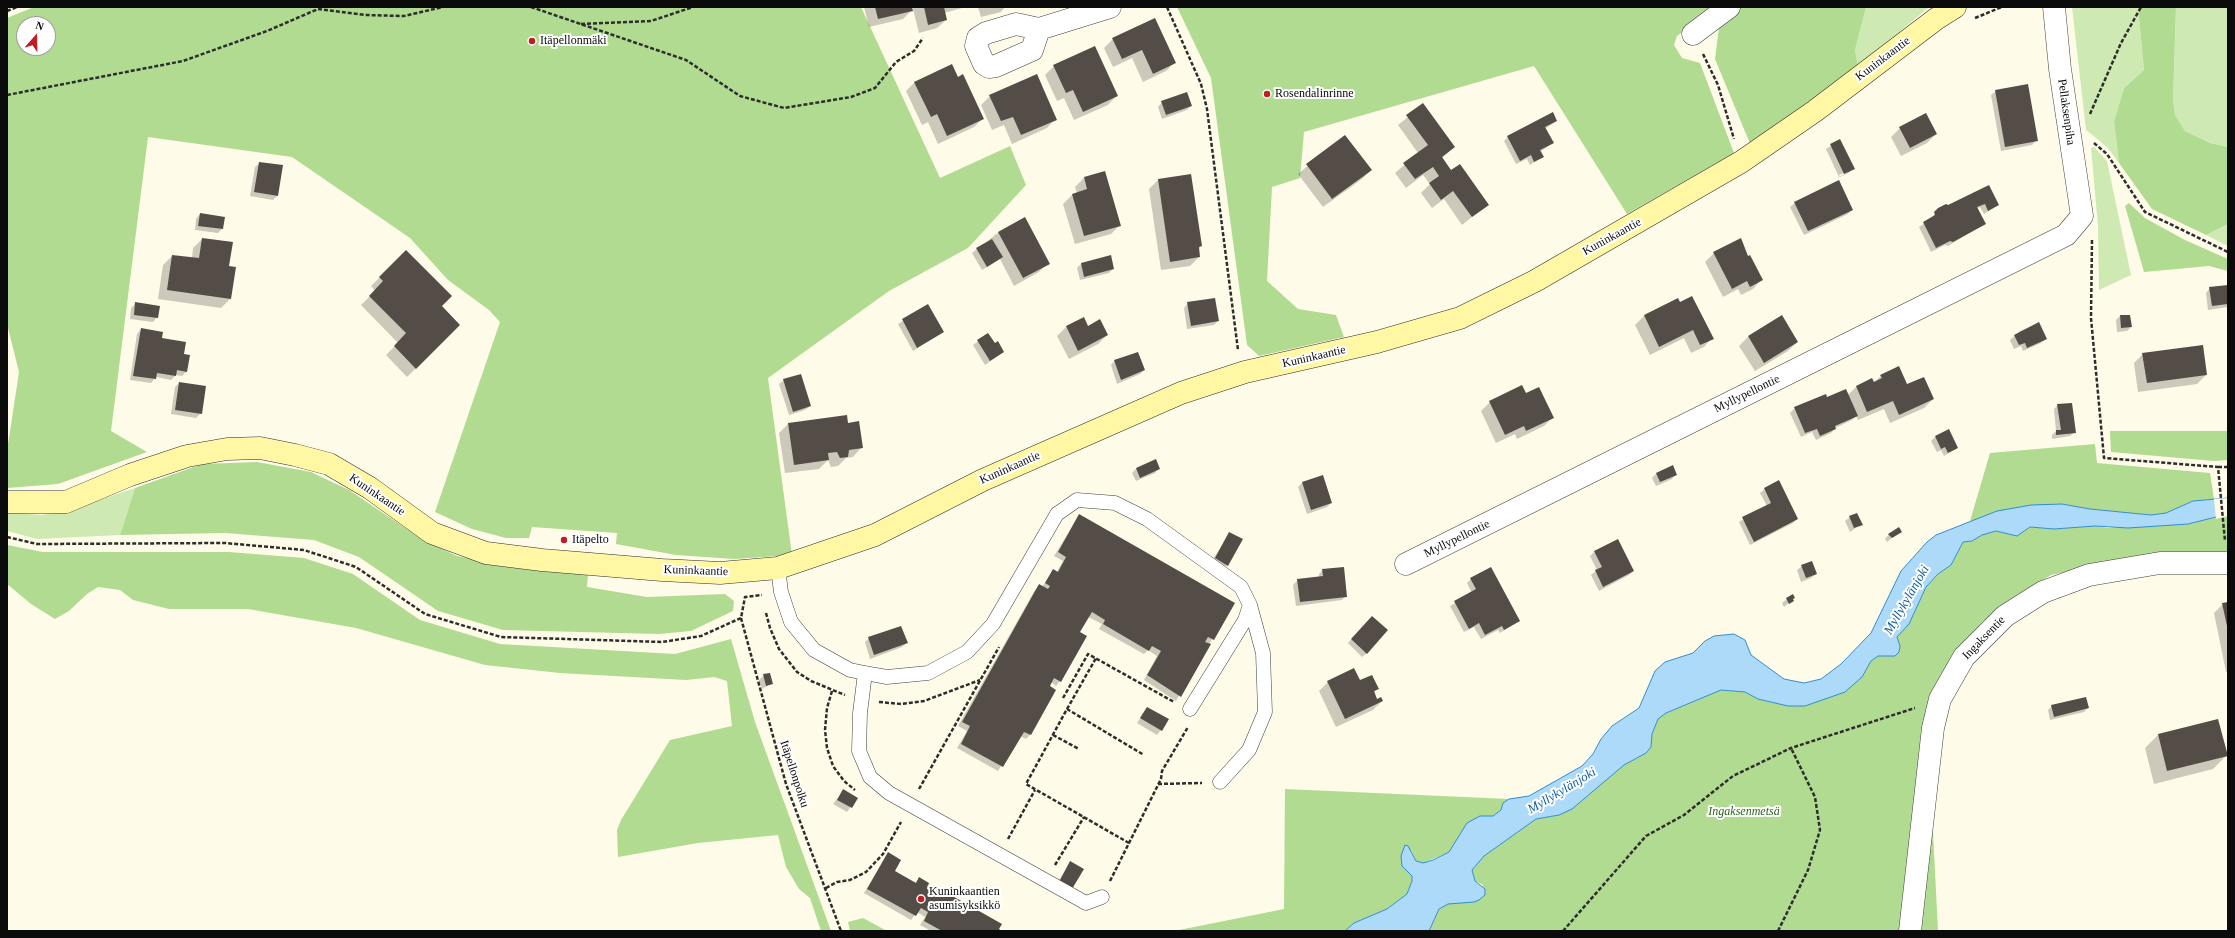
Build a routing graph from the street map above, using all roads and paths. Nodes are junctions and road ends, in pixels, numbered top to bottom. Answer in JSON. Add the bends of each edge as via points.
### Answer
{"nodes":[{"id":1,"x":17,"y":7,"type":"edge"},
{"id":2,"x":443,"y":7,"type":"edge"},
{"id":3,"x":531,"y":7,"type":"edge"},
{"id":4,"x":693,"y":7,"type":"edge"},
{"id":5,"x":1110,"y":7,"type":"edge"},
{"id":6,"x":1166,"y":7,"type":"edge"},
{"id":7,"x":1729,"y":7,"type":"edge"},
{"id":8,"x":2002,"y":7,"type":"edge"},
{"id":9,"x":2054,"y":7,"type":"edge"},
{"id":10,"x":2141,"y":7,"type":"edge"},
{"id":11,"x":7,"y":11,"type":"edge"},
{"id":12,"x":1962,"y":14,"type":"edge"},
{"id":13,"x":579,"y":24,"type":"junction"},
{"id":14,"x":1039,"y":29,"type":"dead end"},
{"id":15,"x":1693,"y":34,"type":"joint"},
{"id":16,"x":923,"y":38,"type":"dead end"},
{"id":17,"x":7,"y":95,"type":"edge"},
{"id":18,"x":2088,"y":119,"type":"dead end"},
{"id":19,"x":2092,"y":141,"type":"dead end"},
{"id":20,"x":1742,"y":162,"type":"junction"},
{"id":21,"x":2082,"y":216,"type":"joint"},
{"id":22,"x":2092,"y":238,"type":"dead end"},
{"id":23,"x":2228,"y":252,"type":"edge"},
{"id":24,"x":1239,"y":353,"type":"dead end"},
{"id":25,"x":2218,"y":467,"type":"junction"},
{"id":26,"x":2228,"y":467,"type":"edge"},
{"id":27,"x":7,"y":502,"type":"edge"},
{"id":28,"x":7,"y":537,"type":"edge"},
{"id":29,"x":2225,"y":537,"type":"dead end"},
{"id":30,"x":2226,"y":563,"type":"dead end"},
{"id":31,"x":1406,"y":564,"type":"dead end"},
{"id":32,"x":778,"y":568,"type":"junction"},
{"id":33,"x":781,"y":592,"type":"junction"},
{"id":34,"x":1250,"y":605,"type":"junction"},
{"id":35,"x":741,"y":618,"type":"junction"},
{"id":36,"x":1096,"y":658,"type":"junction"},
{"id":37,"x":865,"y":673,"type":"junction"},
{"id":38,"x":1063,"y":698,"type":"dead end"},
{"id":39,"x":1940,"y":699,"type":"junction"},
{"id":40,"x":1068,"y":709,"type":"junction"},
{"id":41,"x":1190,"y":709,"type":"junction"},
{"id":42,"x":1053,"y":735,"type":"junction"},
{"id":43,"x":1791,"y":748,"type":"junction"},
{"id":44,"x":1079,"y":749,"type":"dead end"},
{"id":45,"x":1144,"y":755,"type":"dead end"},
{"id":46,"x":1220,"y":782,"type":"joint"},
{"id":47,"x":1158,"y":784,"type":"junction"},
{"id":48,"x":1035,"y":790,"type":"junction"},
{"id":49,"x":1084,"y":817,"type":"junction"},
{"id":50,"x":1129,"y":843,"type":"junction"},
{"id":51,"x":1014,"y":845,"type":"dead end"},
{"id":52,"x":1053,"y":868,"type":"dead end"},
{"id":53,"x":1102,"y":897,"type":"joint"},
{"id":54,"x":841,"y":931,"type":"edge"},
{"id":55,"x":1563,"y":931,"type":"edge"},
{"id":56,"x":1778,"y":931,"type":"edge"},
{"id":57,"x":1910,"y":931,"type":"edge"}],
"edges":[{"from":1,"to":11,"type":"path"},
{"from":2,"to":17,"type":"path","via":[[404,16],[365,15],[318,9],[183,62]]},
{"from":3,"to":13,"type":"path"},
{"from":4,"to":13,"type":"path","via":[[651,21]]},
{"from":5,"to":14,"type":"street"},
{"from":6,"to":24,"type":"path","via":[[1201,84],[1207,109]]},
{"from":7,"to":15,"type":"street"},
{"from":8,"to":12,"type":"path"},
{"from":9,"to":21,"type":"street","name":"Pellaksenpiha","via":[[2060,69]]},
{"from":10,"to":18,"type":"path","via":[[2121,43]]},
{"from":12,"to":20,"type":"main road","name":"Kuninkaantie","via":[[1936,19],[1815,111]]},
{"from":13,"to":16,"type":"path","via":[[686,60],[740,96],[784,108],[851,97],[875,88],[896,62],[914,51]]},
{"from":15,"to":20,"type":"path","via":[[1718,85]]},
{"from":19,"to":23,"type":"path","via":[[2107,154],[2145,212]]},
{"from":20,"to":32,"type":"main road","name":"Kuninkaantie","via":[[1535,281],[1460,318],[1377,342],[1245,372],[1181,393],[983,480],[875,535]]},
{"from":21,"to":31,"type":"street","name":"Myllypellontie","via":[[2066,235]]},
{"from":22,"to":25,"type":"path","via":[[2091,318],[2104,458]]},
{"from":25,"to":26,"type":"path"},
{"from":25,"to":29,"type":"path"},
{"from":27,"to":32,"type":"main road","name":"Kuninkaantie","via":[[66,502],[130,475],[187,456],[227,449],[260,448],[329,464],[370,488],[432,533],[486,553],[542,560],[720,573]]},
{"from":28,"to":35,"type":"path","via":[[37,544],[225,543],[304,550],[356,567],[425,614],[500,637],[662,642],[701,636]]},
{"from":30,"to":39,"type":"street","name":"Ingaksentie","via":[[2153,564],[2089,575],[2043,592],[2005,616],[1964,657]]},
{"from":32,"to":33,"type":"lane"},
{"from":33,"to":35,"type":"path","via":[[745,596]]},
{"from":33,"to":37,"type":"lane","via":[[791,622],[814,650],[850,670]]},
{"from":34,"to":37,"type":"lane","via":[[1241,587],[1147,519],[1115,503],[1077,500],[1057,514],[993,624],[967,652],[928,673],[887,677]]},
{"from":34,"to":41,"type":"lane","via":[[1245,620]]},
{"from":34,"to":46,"type":"lane","via":[[1263,653],[1265,712],[1249,750]]},
{"from":35,"to":54,"type":"path","name":"Itäpellonpolku","via":[[786,784]]},
{"from":36,"to":38,"type":"path","via":[[1088,654]]},
{"from":36,"to":40,"type":"path"},
{"from":36,"to":41,"type":"path"},
{"from":37,"to":53,"type":"lane","via":[[859,751],[870,777],[889,793],[1086,903]]},
{"from":39,"to":43,"type":"path"},
{"from":39,"to":57,"type":"street","name":"Ingaksentie","via":[[1926,779]]},
{"from":40,"to":42,"type":"path"},
{"from":40,"to":45,"type":"path"},
{"from":41,"to":47,"type":"path","via":[[1193,717],[1162,771]]},
{"from":42,"to":44,"type":"path"},
{"from":42,"to":48,"type":"path","via":[[1026,784]]},
{"from":43,"to":55,"type":"path","via":[[1733,776],[1684,815],[1646,836]]},
{"from":43,"to":56,"type":"path","via":[[1815,797],[1820,830],[1808,870]]},
{"from":46,"to":47,"type":"path"},
{"from":47,"to":50,"type":"path"},
{"from":48,"to":49,"type":"path"},
{"from":48,"to":51,"type":"path","via":[[1007,841]]},
{"from":49,"to":50,"type":"path"},
{"from":49,"to":52,"type":"path"},
{"from":50,"to":53,"type":"path"}]}
